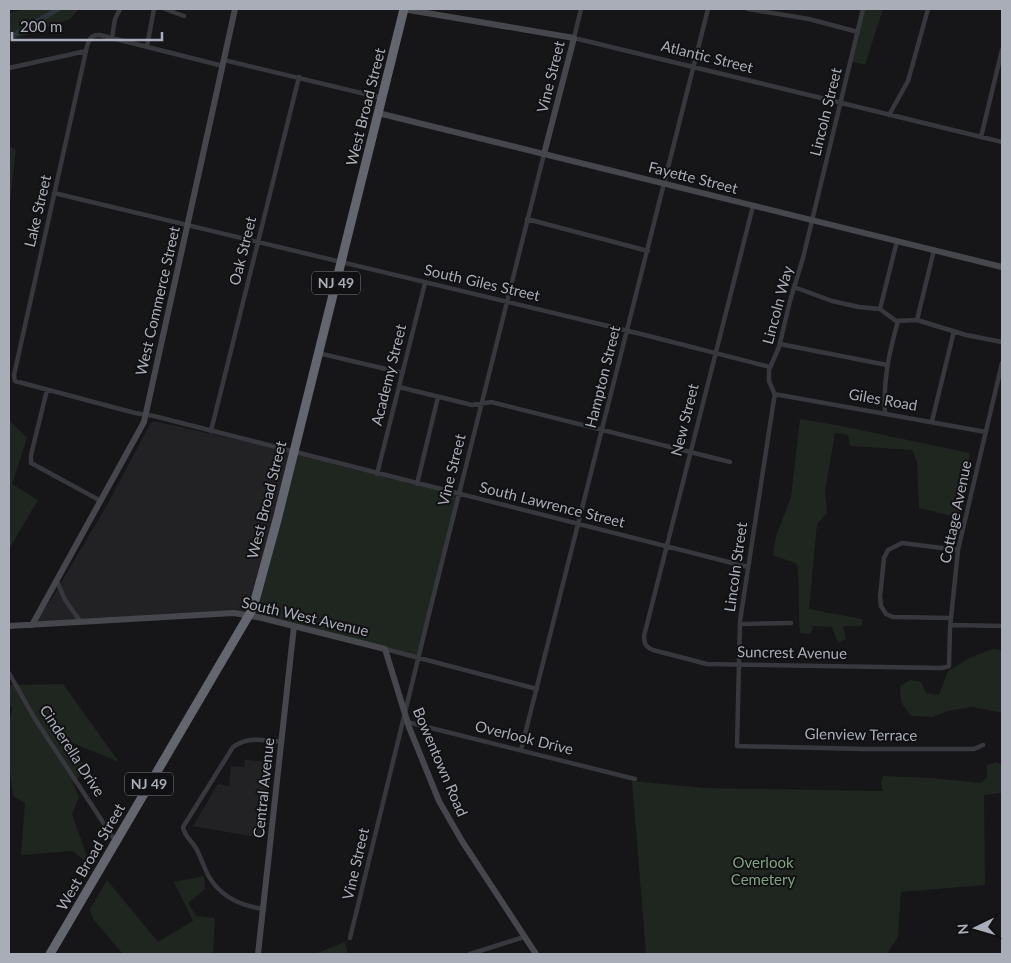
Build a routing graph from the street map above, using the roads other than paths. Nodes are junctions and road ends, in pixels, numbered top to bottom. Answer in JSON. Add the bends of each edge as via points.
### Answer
{"nodes":[{"id":1,"x":120,"y":9,"type":"edge"},
{"id":2,"x":154,"y":9,"type":"edge"},
{"id":3,"x":165,"y":9,"type":"edge"},
{"id":4,"x":235,"y":9,"type":"edge"},
{"id":5,"x":404,"y":9,"type":"edge"},
{"id":6,"x":581,"y":9,"type":"edge"},
{"id":7,"x":708,"y":9,"type":"edge"},
{"id":8,"x":748,"y":9,"type":"edge"},
{"id":9,"x":863,"y":9,"type":"edge"},
{"id":10,"x":928,"y":9,"type":"edge"},
{"id":11,"x":184,"y":16,"type":"dead end"},
{"id":12,"x":858,"y":32,"type":"junction"},
{"id":13,"x":112,"y":38,"type":"junction"},
{"id":14,"x":574,"y":38,"type":"junction"},
{"id":15,"x":147,"y":46,"type":"junction"},
{"id":16,"x":1002,"y":50,"type":"edge"},
{"id":17,"x":86,"y":51,"type":"junction"},
{"id":18,"x":223,"y":63,"type":"junction"},
{"id":19,"x":694,"y":67,"type":"junction"},
{"id":20,"x":9,"y":68,"type":"edge"},
{"id":21,"x":299,"y":77,"type":"junction"},
{"id":22,"x":382,"y":98,"type":"junction"},
{"id":23,"x":841,"y":103,"type":"junction"},
{"id":24,"x":378,"y":113,"type":"junction"},
{"id":25,"x":889,"y":115,"type":"junction"},
{"id":26,"x":981,"y":137,"type":"junction"},
{"id":27,"x":1002,"y":142,"type":"edge"},
{"id":28,"x":544,"y":154,"type":"junction"},
{"id":29,"x":664,"y":184,"type":"junction"},
{"id":30,"x":54,"y":193,"type":"junction"},
{"id":31,"x":753,"y":206,"type":"junction"},
{"id":32,"x":527,"y":219,"type":"junction"},
{"id":33,"x":812,"y":220,"type":"junction"},
{"id":34,"x":188,"y":226,"type":"junction"},
{"id":35,"x":258,"y":242,"type":"junction"},
{"id":36,"x":897,"y":242,"type":"junction"},
{"id":37,"x":934,"y":250,"type":"junction"},
{"id":38,"x":648,"y":251,"type":"junction"},
{"id":39,"x":341,"y":263,"type":"junction"},
{"id":40,"x":1002,"y":268,"type":"edge"},
{"id":41,"x":425,"y":283,"type":"junction"},
{"id":42,"x":794,"y":287,"type":"junction"},
{"id":43,"x":506,"y":302,"type":"junction"},
{"id":44,"x":880,"y":309,"type":"junction"},
{"id":45,"x":917,"y":320,"type":"junction"},
{"id":46,"x":898,"y":321,"type":"junction"},
{"id":47,"x":628,"y":331,"type":"junction"},
{"id":48,"x":954,"y":331,"type":"junction"},
{"id":49,"x":1002,"y":342,"type":"edge"},
{"id":50,"x":780,"y":344,"type":"junction"},
{"id":51,"x":318,"y":353,"type":"junction"},
{"id":52,"x":715,"y":353,"type":"junction"},
{"id":53,"x":1002,"y":363,"type":"edge"},
{"id":54,"x":887,"y":365,"type":"junction"},
{"id":55,"x":770,"y":367,"type":"junction"},
{"id":56,"x":402,"y":373,"type":"junction"},
{"id":57,"x":14,"y":376,"type":"joint"},
{"id":58,"x":399,"y":387,"type":"junction"},
{"id":59,"x":47,"y":390,"type":"junction"},
{"id":60,"x":774,"y":394,"type":"junction"},
{"id":61,"x":438,"y":397,"type":"junction"},
{"id":62,"x":481,"y":405,"type":"junction"},
{"id":63,"x":885,"y":413,"type":"junction"},
{"id":64,"x":146,"y":415,"type":"junction"},
{"id":65,"x":932,"y":422,"type":"junction"},
{"id":66,"x":211,"y":430,"type":"junction"},
{"id":67,"x":602,"y":431,"type":"junction"},
{"id":68,"x":986,"y":432,"type":"junction"},
{"id":69,"x":293,"y":452,"type":"junction"},
{"id":70,"x":690,"y":452,"type":"junction"},
{"id":71,"x":730,"y":462,"type":"dead end"},
{"id":72,"x":377,"y":474,"type":"junction"},
{"id":73,"x":417,"y":484,"type":"junction"},
{"id":74,"x":459,"y":494,"type":"junction"},
{"id":75,"x":101,"y":501,"type":"junction"},
{"id":76,"x":578,"y":525,"type":"junction"},
{"id":77,"x":666,"y":547,"type":"junction"},
{"id":78,"x":958,"y":550,"type":"junction"},
{"id":79,"x":748,"y":567,"type":"junction"},
{"id":80,"x":57,"y":581,"type":"junction"},
{"id":81,"x":249,"y":615,"type":"junction"},
{"id":82,"x":951,"y":618,"type":"junction"},
{"id":83,"x":81,"y":622,"type":"junction"},
{"id":84,"x":791,"y":623,"type":"dead end"},
{"id":85,"x":32,"y":624,"type":"junction"},
{"id":86,"x":740,"y":624,"type":"junction"},
{"id":87,"x":950,"y":624,"type":"junction"},
{"id":88,"x":9,"y":626,"type":"edge"},
{"id":89,"x":294,"y":626,"type":"junction"},
{"id":90,"x":1002,"y":626,"type":"edge"},
{"id":91,"x":644,"y":640,"type":"joint"},
{"id":92,"x":385,"y":649,"type":"junction"},
{"id":93,"x":418,"y":658,"type":"junction"},
{"id":94,"x":739,"y":664,"type":"junction"},
{"id":95,"x":947,"y":668,"type":"joint"},
{"id":96,"x":9,"y":673,"type":"edge"},
{"id":97,"x":537,"y":689,"type":"junction"},
{"id":98,"x":405,"y":714,"type":"junction"},
{"id":99,"x":407,"y":722,"type":"junction"},
{"id":100,"x":282,"y":742,"type":"junction"},
{"id":101,"x":983,"y":745,"type":"dead end"},
{"id":102,"x":737,"y":746,"type":"joint"},
{"id":103,"x":521,"y":750,"type":"junction"},
{"id":104,"x":635,"y":779,"type":"dead end"},
{"id":105,"x":116,"y":842,"type":"junction"},
{"id":106,"x":264,"y":909,"type":"junction"},
{"id":107,"x":524,"y":937,"type":"junction"},
{"id":108,"x":350,"y":938,"type":"dead end"},
{"id":109,"x":50,"y":954,"type":"edge"},
{"id":110,"x":259,"y":954,"type":"edge"},
{"id":111,"x":470,"y":954,"type":"edge"},
{"id":112,"x":536,"y":954,"type":"edge"}],
"edges":[{"from":1,"to":13,"type":"street"},
{"from":2,"to":15,"type":"street"},
{"from":3,"to":11,"type":"street"},
{"from":4,"to":18,"type":"main road","name":"West Commerce Street"},
{"from":5,"to":14,"type":"main road","name":"Atlantic Street"},
{"from":5,"to":22,"type":"highway","name":"West Broad Street","number":"NJ 49"},
{"from":6,"to":14,"type":"street","name":"Vine Street"},
{"from":7,"to":19,"type":"street","name":"Hampton Street"},
{"from":8,"to":12,"type":"street","via":[[809,19]]},
{"from":9,"to":12,"type":"street","name":"Lincoln Street"},
{"from":10,"to":25,"type":"street","via":[[908,81]]},
{"from":12,"to":23,"type":"street","name":"Lincoln Street"},
{"from":13,"to":15,"type":"street"},
{"from":13,"to":17,"type":"street","via":[[92,36]]},
{"from":14,"to":19,"type":"street","name":"Atlantic Street"},
{"from":14,"to":28,"type":"main road","name":"Vine Street"},
{"from":15,"to":18,"type":"street"},
{"from":16,"to":26,"type":"street"},
{"from":17,"to":20,"type":"street"},
{"from":17,"to":30,"type":"street","name":"Lake Street"},
{"from":18,"to":21,"type":"street"},
{"from":18,"to":34,"type":"main road","name":"West Commerce Street"},
{"from":19,"to":23,"type":"street","name":"Atlantic Street"},
{"from":19,"to":29,"type":"street","name":"Hampton Street"},
{"from":21,"to":22,"type":"street"},
{"from":21,"to":35,"type":"street","name":"Oak Street"},
{"from":22,"to":24,"type":"highway","name":"West Broad Street","number":"NJ 49"},
{"from":23,"to":25,"type":"street","name":"Atlantic Street"},
{"from":23,"to":33,"type":"street","name":"Lincoln Street"},
{"from":24,"to":28,"type":"main road","name":"Fayette Street"},
{"from":24,"to":39,"type":"highway","name":"West Broad Street","number":"NJ 49"},
{"from":25,"to":26,"type":"street","name":"Atlantic Street"},
{"from":26,"to":27,"type":"street","name":"Atlantic Street"},
{"from":28,"to":29,"type":"main road","name":"Fayette Street"},
{"from":28,"to":32,"type":"street","name":"Vine Street"},
{"from":29,"to":31,"type":"main road","name":"Fayette Street"},
{"from":29,"to":38,"type":"street","name":"Hampton Street"},
{"from":30,"to":34,"type":"street","name":"South Giles Street"},
{"from":30,"to":57,"type":"street","name":"Lake Street"},
{"from":31,"to":33,"type":"main road","name":"Fayette Street"},
{"from":31,"to":52,"type":"street","name":"New Street"},
{"from":32,"to":38,"type":"street"},
{"from":32,"to":43,"type":"street","name":"Vine Street"},
{"from":33,"to":36,"type":"main road","name":"Fayette Street"},
{"from":33,"to":42,"type":"street","name":"Lincoln Way"},
{"from":34,"to":35,"type":"street","name":"South Giles Street"},
{"from":34,"to":64,"type":"main road","name":"West Commerce Street"},
{"from":35,"to":39,"type":"street","name":"South Giles Street"},
{"from":35,"to":66,"type":"street","name":"Oak Street"},
{"from":36,"to":37,"type":"main road","name":"Fayette Street"},
{"from":36,"to":44,"type":"street"},
{"from":37,"to":40,"type":"main road","name":"Fayette Street"},
{"from":37,"to":45,"type":"street"},
{"from":38,"to":47,"type":"street","name":"Hampton Street"},
{"from":39,"to":41,"type":"street","name":"South Giles Street"},
{"from":39,"to":51,"type":"highway","name":"West Broad Street","number":"NJ 49"},
{"from":41,"to":43,"type":"street","name":"South Giles Street"},
{"from":41,"to":56,"type":"street","name":"Academy Street"},
{"from":42,"to":44,"type":"street","via":[[832,301]]},
{"from":42,"to":50,"type":"street","name":"Lincoln Way"},
{"from":43,"to":47,"type":"street","name":"South Giles Street"},
{"from":43,"to":62,"type":"street","name":"Vine Street"},
{"from":44,"to":46,"type":"street"},
{"from":45,"to":46,"type":"street"},
{"from":45,"to":48,"type":"street"},
{"from":46,"to":54,"type":"street"},
{"from":47,"to":52,"type":"street","name":"South Giles Street"},
{"from":47,"to":67,"type":"street","name":"Hampton Street"},
{"from":48,"to":49,"type":"street"},
{"from":48,"to":65,"type":"street"},
{"from":50,"to":54,"type":"street"},
{"from":50,"to":55,"type":"street","name":"Lincoln Way"},
{"from":51,"to":56,"type":"street"},
{"from":51,"to":69,"type":"highway","name":"West Broad Street","number":"NJ 49"},
{"from":52,"to":55,"type":"street","name":"South Giles Street"},
{"from":52,"to":70,"type":"street","name":"New Street"},
{"from":53,"to":68,"type":"street","name":"Cottage Avenue"},
{"from":54,"to":63,"type":"street"},
{"from":55,"to":60,"type":"street","name":"Lincoln Way"},
{"from":56,"to":58,"type":"street","name":"Academy Street"},
{"from":57,"to":59,"type":"street","name":"South Lawrence Street","via":[[16,382]]},
{"from":58,"to":61,"type":"street"},
{"from":58,"to":72,"type":"street","name":"Academy Street"},
{"from":59,"to":64,"type":"street","name":"South Lawrence Street"},
{"from":59,"to":75,"type":"street","via":[[30,461]]},
{"from":60,"to":63,"type":"street","name":"Giles Road"},
{"from":60,"to":79,"type":"street","name":"Lincoln Street"},
{"from":61,"to":62,"type":"street"},
{"from":61,"to":73,"type":"street"},
{"from":62,"to":67,"type":"street","via":[[491,402]]},
{"from":62,"to":74,"type":"street","name":"Vine Street"},
{"from":63,"to":65,"type":"street","name":"Giles Road"},
{"from":64,"to":66,"type":"street","name":"South Lawrence Street"},
{"from":64,"to":75,"type":"main road","name":"West Commerce Street"},
{"from":65,"to":68,"type":"street","name":"Giles Road"},
{"from":66,"to":69,"type":"street","name":"South Lawrence Street"},
{"from":67,"to":70,"type":"street"},
{"from":67,"to":76,"type":"street","name":"Hampton Street"},
{"from":68,"to":78,"type":"street","name":"Cottage Avenue"},
{"from":69,"to":72,"type":"street","name":"South Lawrence Street"},
{"from":69,"to":81,"type":"highway","name":"West Broad Street","number":"NJ 49","via":[[260,587]]},
{"from":70,"to":71,"type":"street"},
{"from":70,"to":77,"type":"street","name":"New Street"},
{"from":72,"to":73,"type":"street","name":"South Lawrence Street"},
{"from":73,"to":74,"type":"street","name":"South Lawrence Street"},
{"from":74,"to":76,"type":"street","name":"South Lawrence Street"},
{"from":74,"to":93,"type":"street","name":"Vine Street"},
{"from":75,"to":80,"type":"main road","name":"West Commerce Street"},
{"from":76,"to":77,"type":"street","name":"South Lawrence Street"},
{"from":76,"to":97,"type":"street","name":"Hampton Street"},
{"from":77,"to":79,"type":"street","name":"South Lawrence Street"},
{"from":77,"to":91,"type":"street","name":"New Street"},
{"from":78,"to":82,"type":"street","name":"Cottage Avenue"},
{"from":78,"to":82,"type":"street","via":[[902,543],[888,550],[884,558],[880,597],[886,614]]},
{"from":79,"to":86,"type":"street","name":"Lincoln Street"},
{"from":80,"to":83,"type":"street","via":[[65,600]]},
{"from":80,"to":85,"type":"main road","name":"West Commerce Street"},
{"from":81,"to":83,"type":"main road","name":"South West Avenue","via":[[234,613]]},
{"from":81,"to":89,"type":"main road","name":"South West Avenue"},
{"from":81,"to":105,"type":"highway","name":"West Broad Street","number":"NJ 49"},
{"from":82,"to":87,"type":"street","name":"Cottage Avenue"},
{"from":83,"to":85,"type":"main road","name":"South West Avenue"},
{"from":84,"to":86,"type":"street"},
{"from":85,"to":88,"type":"main road","name":"South West Avenue"},
{"from":86,"to":94,"type":"street","name":"Lincoln Street"},
{"from":87,"to":90,"type":"street"},
{"from":87,"to":95,"type":"street","name":"Cottage Avenue","via":[[950,664]]},
{"from":89,"to":92,"type":"main road","name":"South West Avenue"},
{"from":89,"to":100,"type":"main road","name":"Central Avenue"},
{"from":91,"to":94,"type":"street","name":"Suncrest Avenue","via":[[645,645],[653,650],[689,660],[707,664]]},
{"from":92,"to":93,"type":"street","name":"South West Avenue"},
{"from":92,"to":98,"type":"main road","name":"Bowentown Road"},
{"from":93,"to":97,"type":"street","name":"South West Avenue"},
{"from":93,"to":98,"type":"street","name":"Vine Street"},
{"from":94,"to":95,"type":"street","name":"Suncrest Avenue"},
{"from":94,"to":102,"type":"street","name":"Lincoln Street"},
{"from":96,"to":105,"type":"street","name":"Cinderella Drive","via":[[34,719]]},
{"from":97,"to":103,"type":"street","name":"Hampton Street"},
{"from":98,"to":99,"type":"main road","name":"Bowentown Road"},
{"from":98,"to":108,"type":"street","name":"Vine Street"},
{"from":99,"to":103,"type":"street","name":"Overlook Drive"},
{"from":99,"to":107,"type":"main road","name":"Bowentown Road","via":[[439,801]]},
{"from":100,"to":106,"type":"main road","name":"Central Avenue"},
{"from":100,"to":106,"type":"street","via":[[255,739],[239,742],[233,747],[183,826],[184,833],[196,847],[208,875],[220,891],[240,904]]},
{"from":101,"to":102,"type":"street","name":"Glenview Terrace","via":[[974,749]]},
{"from":103,"to":104,"type":"street","name":"Overlook Drive"},
{"from":105,"to":109,"type":"highway","name":"West Broad Street","number":"NJ 49"},
{"from":106,"to":110,"type":"main road","name":"Central Avenue"},
{"from":107,"to":111,"type":"street"},
{"from":107,"to":112,"type":"main road","name":"Bowentown Road"}]}
